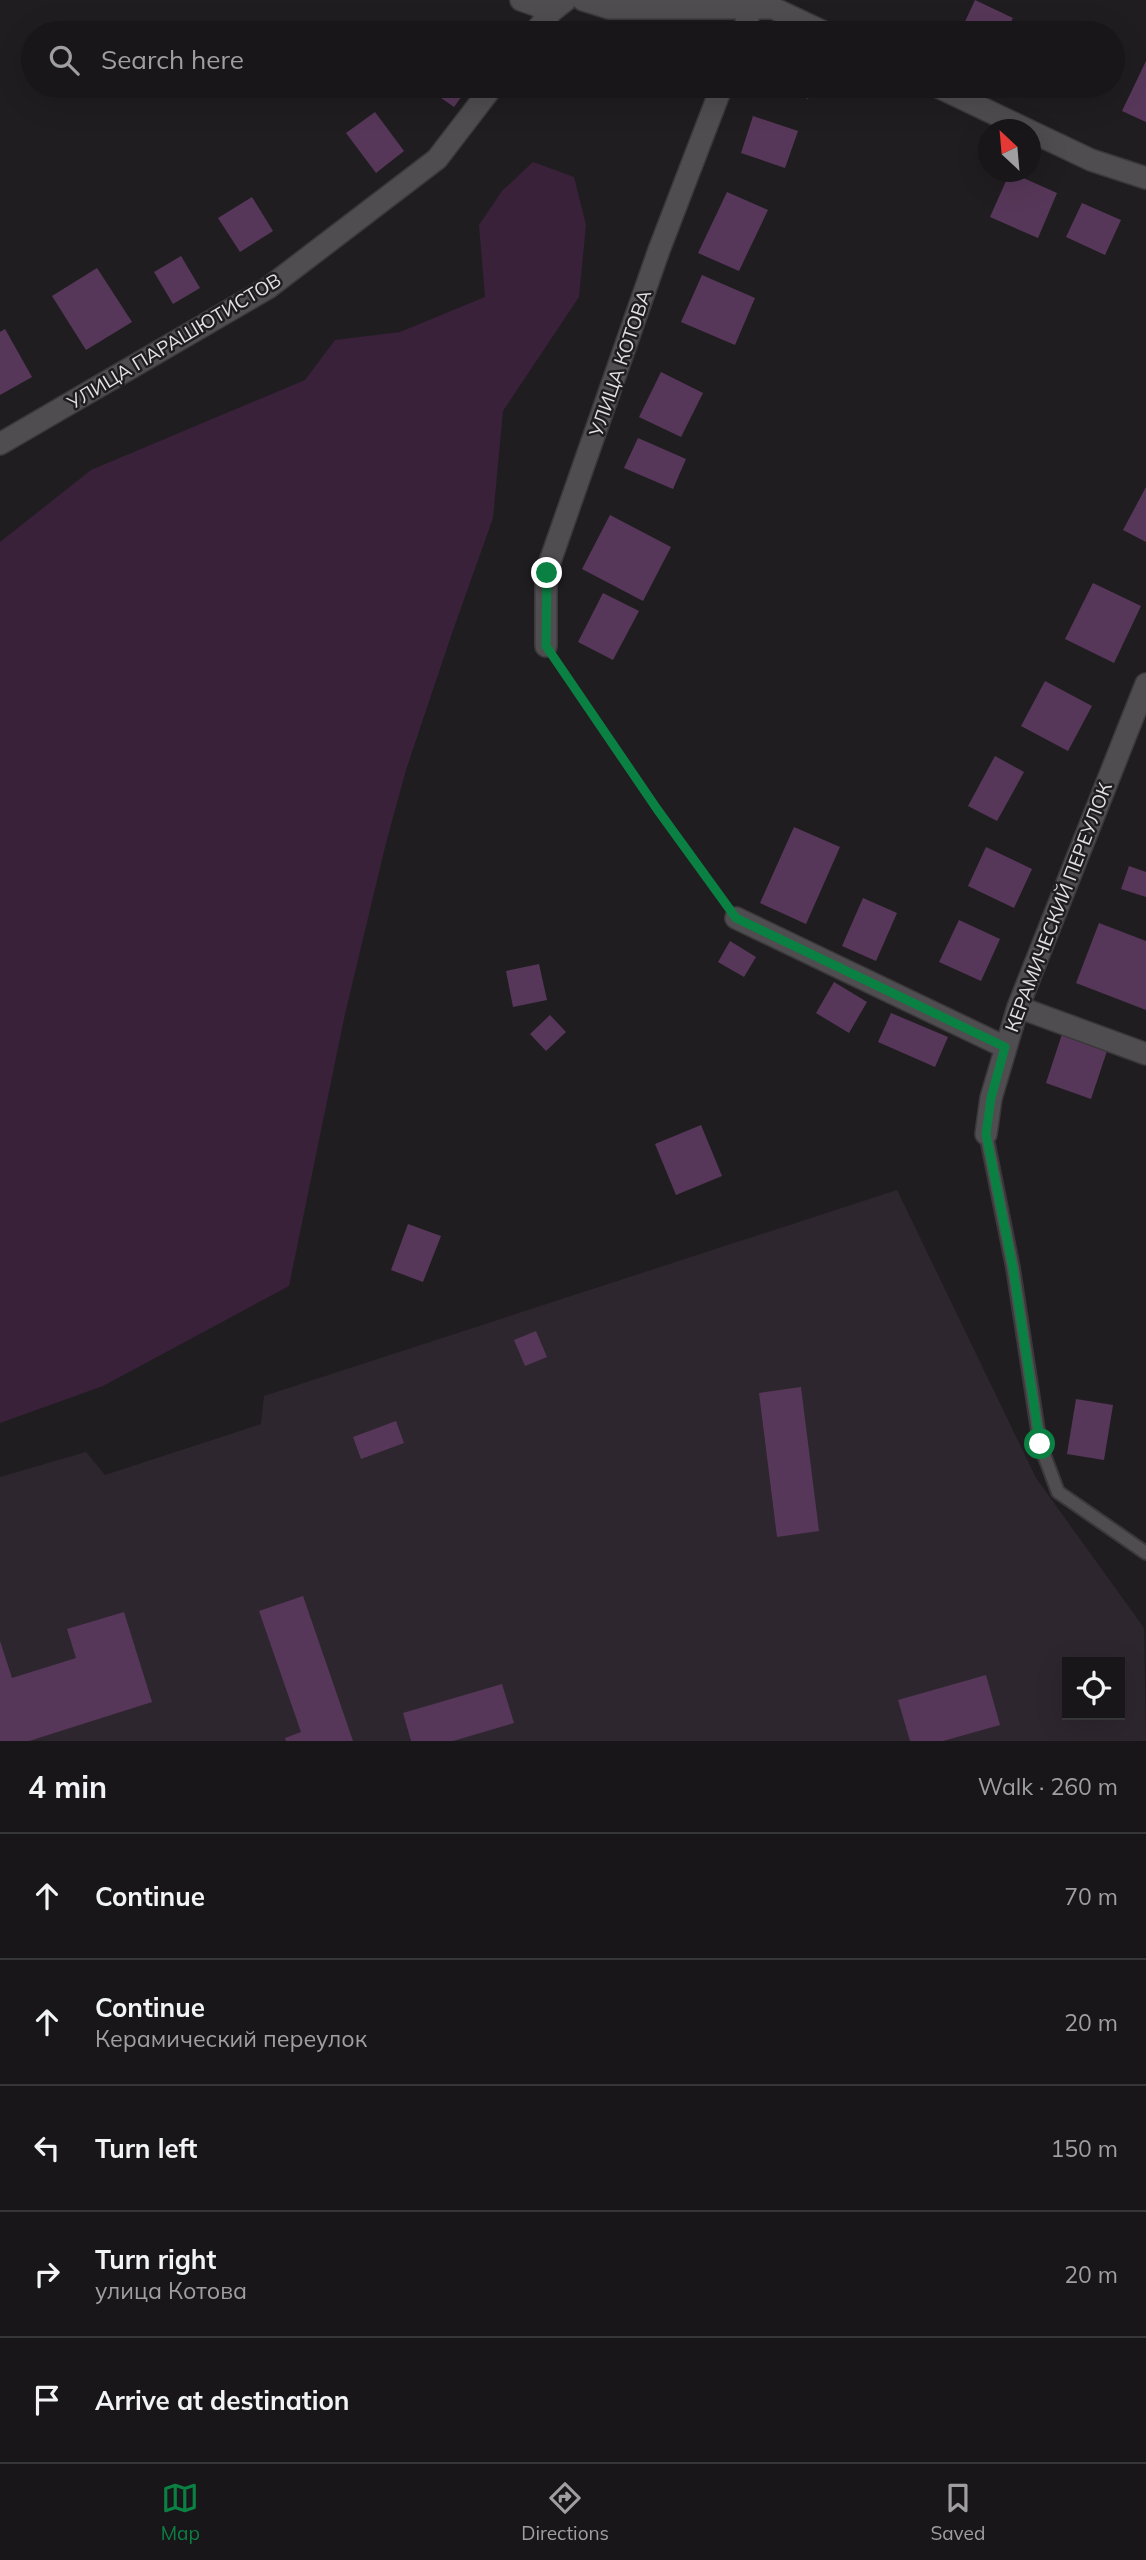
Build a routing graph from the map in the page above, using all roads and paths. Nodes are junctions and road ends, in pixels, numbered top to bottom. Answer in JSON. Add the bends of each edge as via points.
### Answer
{"nodes":[{"id":1,"x":521,"y":0,"type":"edge"},
{"id":2,"x":583,"y":0,"type":"edge"},
{"id":3,"x":559,"y":5,"type":"edge"},
{"id":4,"x":753,"y":5,"type":"edge"},
{"id":5,"x":545,"y":21,"type":"edge"},
{"id":6,"x":801,"y":21,"type":"edge"},
{"id":7,"x":484,"y":98,"type":"edge"},
{"id":8,"x":717,"y":98,"type":"edge"},
{"id":9,"x":961,"y":98,"type":"edge"},
{"id":10,"x":1006,"y":119,"type":"edge"},
{"id":11,"x":1041,"y":136,"type":"edge"},
{"id":12,"x":1146,"y":178,"type":"edge"},
{"id":13,"x":0,"y":444,"type":"edge"},
{"id":14,"x":546,"y":646,"type":"joint"},
{"id":15,"x":1146,"y":684,"type":"edge"},
{"id":16,"x":1138,"y":723,"type":"edge"},
{"id":17,"x":736,"y":918,"type":"joint"},
{"id":18,"x":1018,"y":1007,"type":"junction"},
{"id":19,"x":1005,"y":1047,"type":"junction"},
{"id":20,"x":1146,"y":1054,"type":"edge"},
{"id":21,"x":986,"y":1134,"type":"joint"},
{"id":22,"x":1146,"y":1553,"type":"edge"}],
"edges":[{"from":1,"to":3,"type":"street"},
{"from":2,"to":4,"type":"street","via":[[609,8]]},
{"from":3,"to":5,"type":"street"},
{"from":4,"to":6,"type":"street","via":[[773,8]]},
{"from":7,"to":13,"type":"street","name":"УЛИЦА ПАРАШЮТИСТОВ","via":[[437,159],[268,288]]},
{"from":8,"to":14,"type":"street","name":"УЛИЦА КОТОВА","via":[[659,250],[547,573]]},
{"from":9,"to":10,"type":"street"},
{"from":11,"to":12,"type":"street","via":[[1091,160]]},
{"from":14,"to":17,"type":"path"},
{"from":15,"to":16,"type":"street","name":"КЕРАМИЧЕСКИЙ ПЕРЕУЛОК"},
{"from":16,"to":18,"type":"street","name":"КЕРАМИЧЕСКИЙ ПЕРЕУЛОК"},
{"from":17,"to":19,"type":"street"},
{"from":18,"to":19,"type":"street","name":"КЕРАМИЧЕСКИЙ ПЕРЕУЛОК"},
{"from":18,"to":20,"type":"street"},
{"from":19,"to":21,"type":"street","name":"КЕРАМИЧЕСКИЙ ПЕРЕУЛОК"},
{"from":21,"to":22,"type":"lane","via":[[1013,1268],[1040,1444],[1059,1492]]}]}
